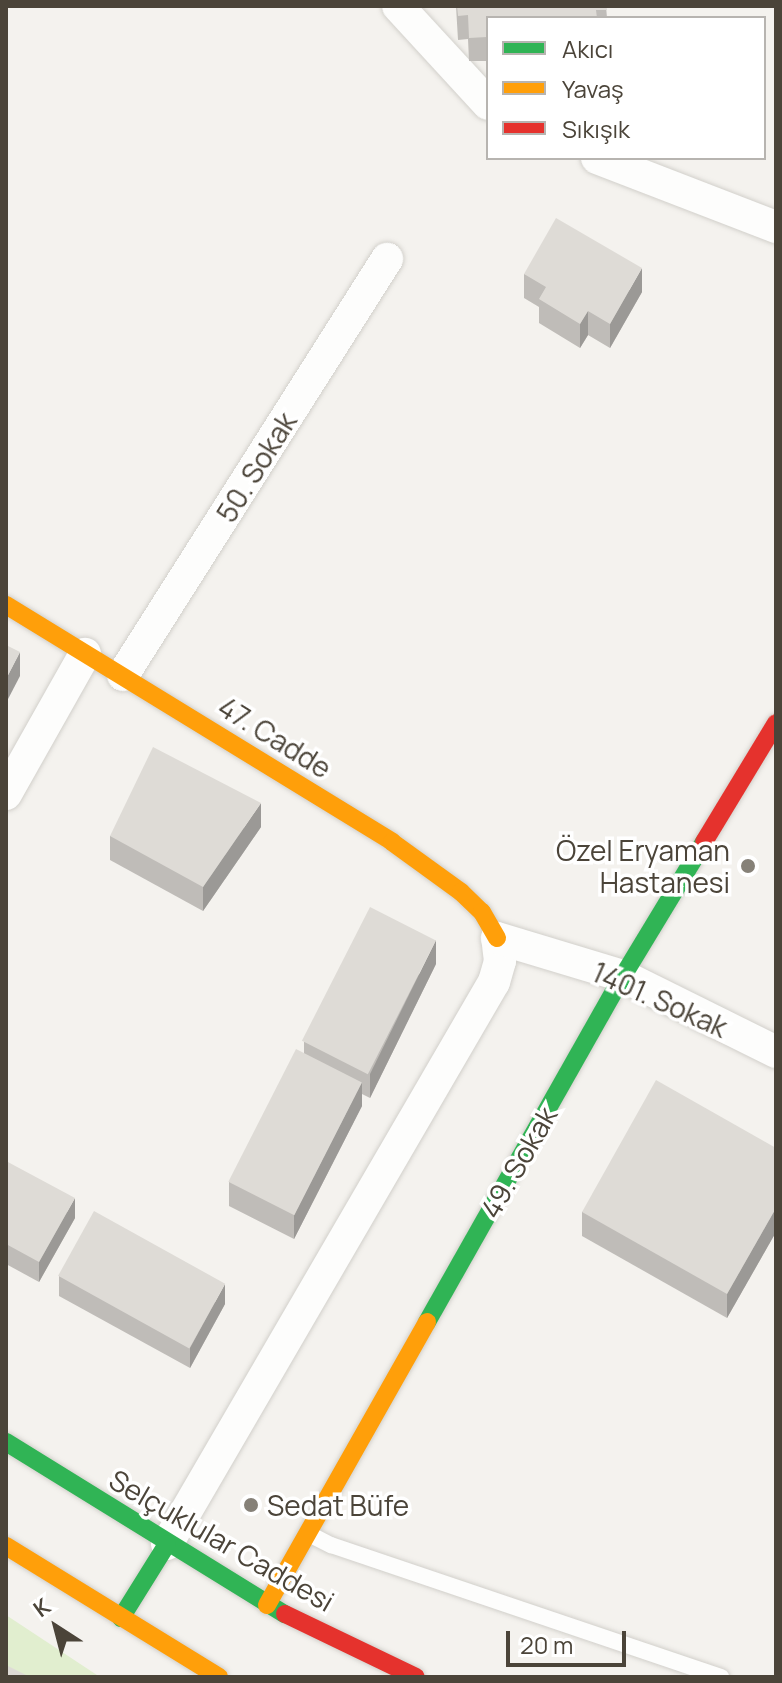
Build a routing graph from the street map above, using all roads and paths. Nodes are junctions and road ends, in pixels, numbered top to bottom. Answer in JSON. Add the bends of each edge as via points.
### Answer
{"nodes":[{"id":1,"x":398,"y":6,"type":"edge"},
{"id":2,"x":486,"y":102,"type":"edge"},
{"id":3,"x":602,"y":160,"type":"edge"},
{"id":4,"x":776,"y":227,"type":"edge"},
{"id":5,"x":387,"y":259,"type":"dead end"},
{"id":6,"x":6,"y":605,"type":"edge"},
{"id":7,"x":85,"y":654,"type":"junction"},
{"id":8,"x":123,"y":675,"type":"junction"},
{"id":9,"x":776,"y":723,"type":"edge"},
{"id":10,"x":6,"y":794,"type":"edge"},
{"id":11,"x":497,"y":938,"type":"junction"},
{"id":12,"x":623,"y":976,"type":"junction"},
{"id":13,"x":776,"y":1052,"type":"edge"},
{"id":14,"x":6,"y":1442,"type":"edge"},
{"id":15,"x":307,"y":1533,"type":"junction"},
{"id":16,"x":167,"y":1544,"type":"junction"},
{"id":17,"x":6,"y":1546,"type":"edge"},
{"id":18,"x":267,"y":1605,"type":"junction"},
{"id":19,"x":121,"y":1618,"type":"junction"},
{"id":20,"x":219,"y":1677,"type":"edge"},
{"id":21,"x":416,"y":1677,"type":"edge"},
{"id":22,"x":721,"y":1677,"type":"edge"}],
"edges":[{"from":1,"to":2,"type":"street"},
{"from":3,"to":4,"type":"street"},
{"from":5,"to":8,"type":"street","name":"50. Sokak"},
{"from":6,"to":7,"type":"street","name":"47. Cadde"},
{"from":7,"to":8,"type":"street","name":"47. Cadde"},
{"from":7,"to":10,"type":"street"},
{"from":8,"to":11,"type":"street","name":"47. Cadde","via":[[392,842],[461,892],[482,912]]},
{"from":9,"to":12,"type":"street","name":"49. Sokak"},
{"from":11,"to":12,"type":"street","name":"1401. Sokak"},
{"from":11,"to":16,"type":"street","via":[[500,961],[494,982]]},
{"from":12,"to":13,"type":"street","name":"1401. Sokak"},
{"from":12,"to":15,"type":"street","name":"49. Sokak"},
{"from":14,"to":16,"type":"street","name":"Selçuklular Caddesi"},
{"from":15,"to":18,"type":"street","name":"49. Sokak"},
{"from":15,"to":22,"type":"lane"},
{"from":16,"to":18,"type":"street","name":"Selçuklular Caddesi"},
{"from":16,"to":19,"type":"street"},
{"from":17,"to":19,"type":"street"},
{"from":18,"to":21,"type":"street","name":"Selçuklular Caddesi"},
{"from":19,"to":20,"type":"street"}]}
